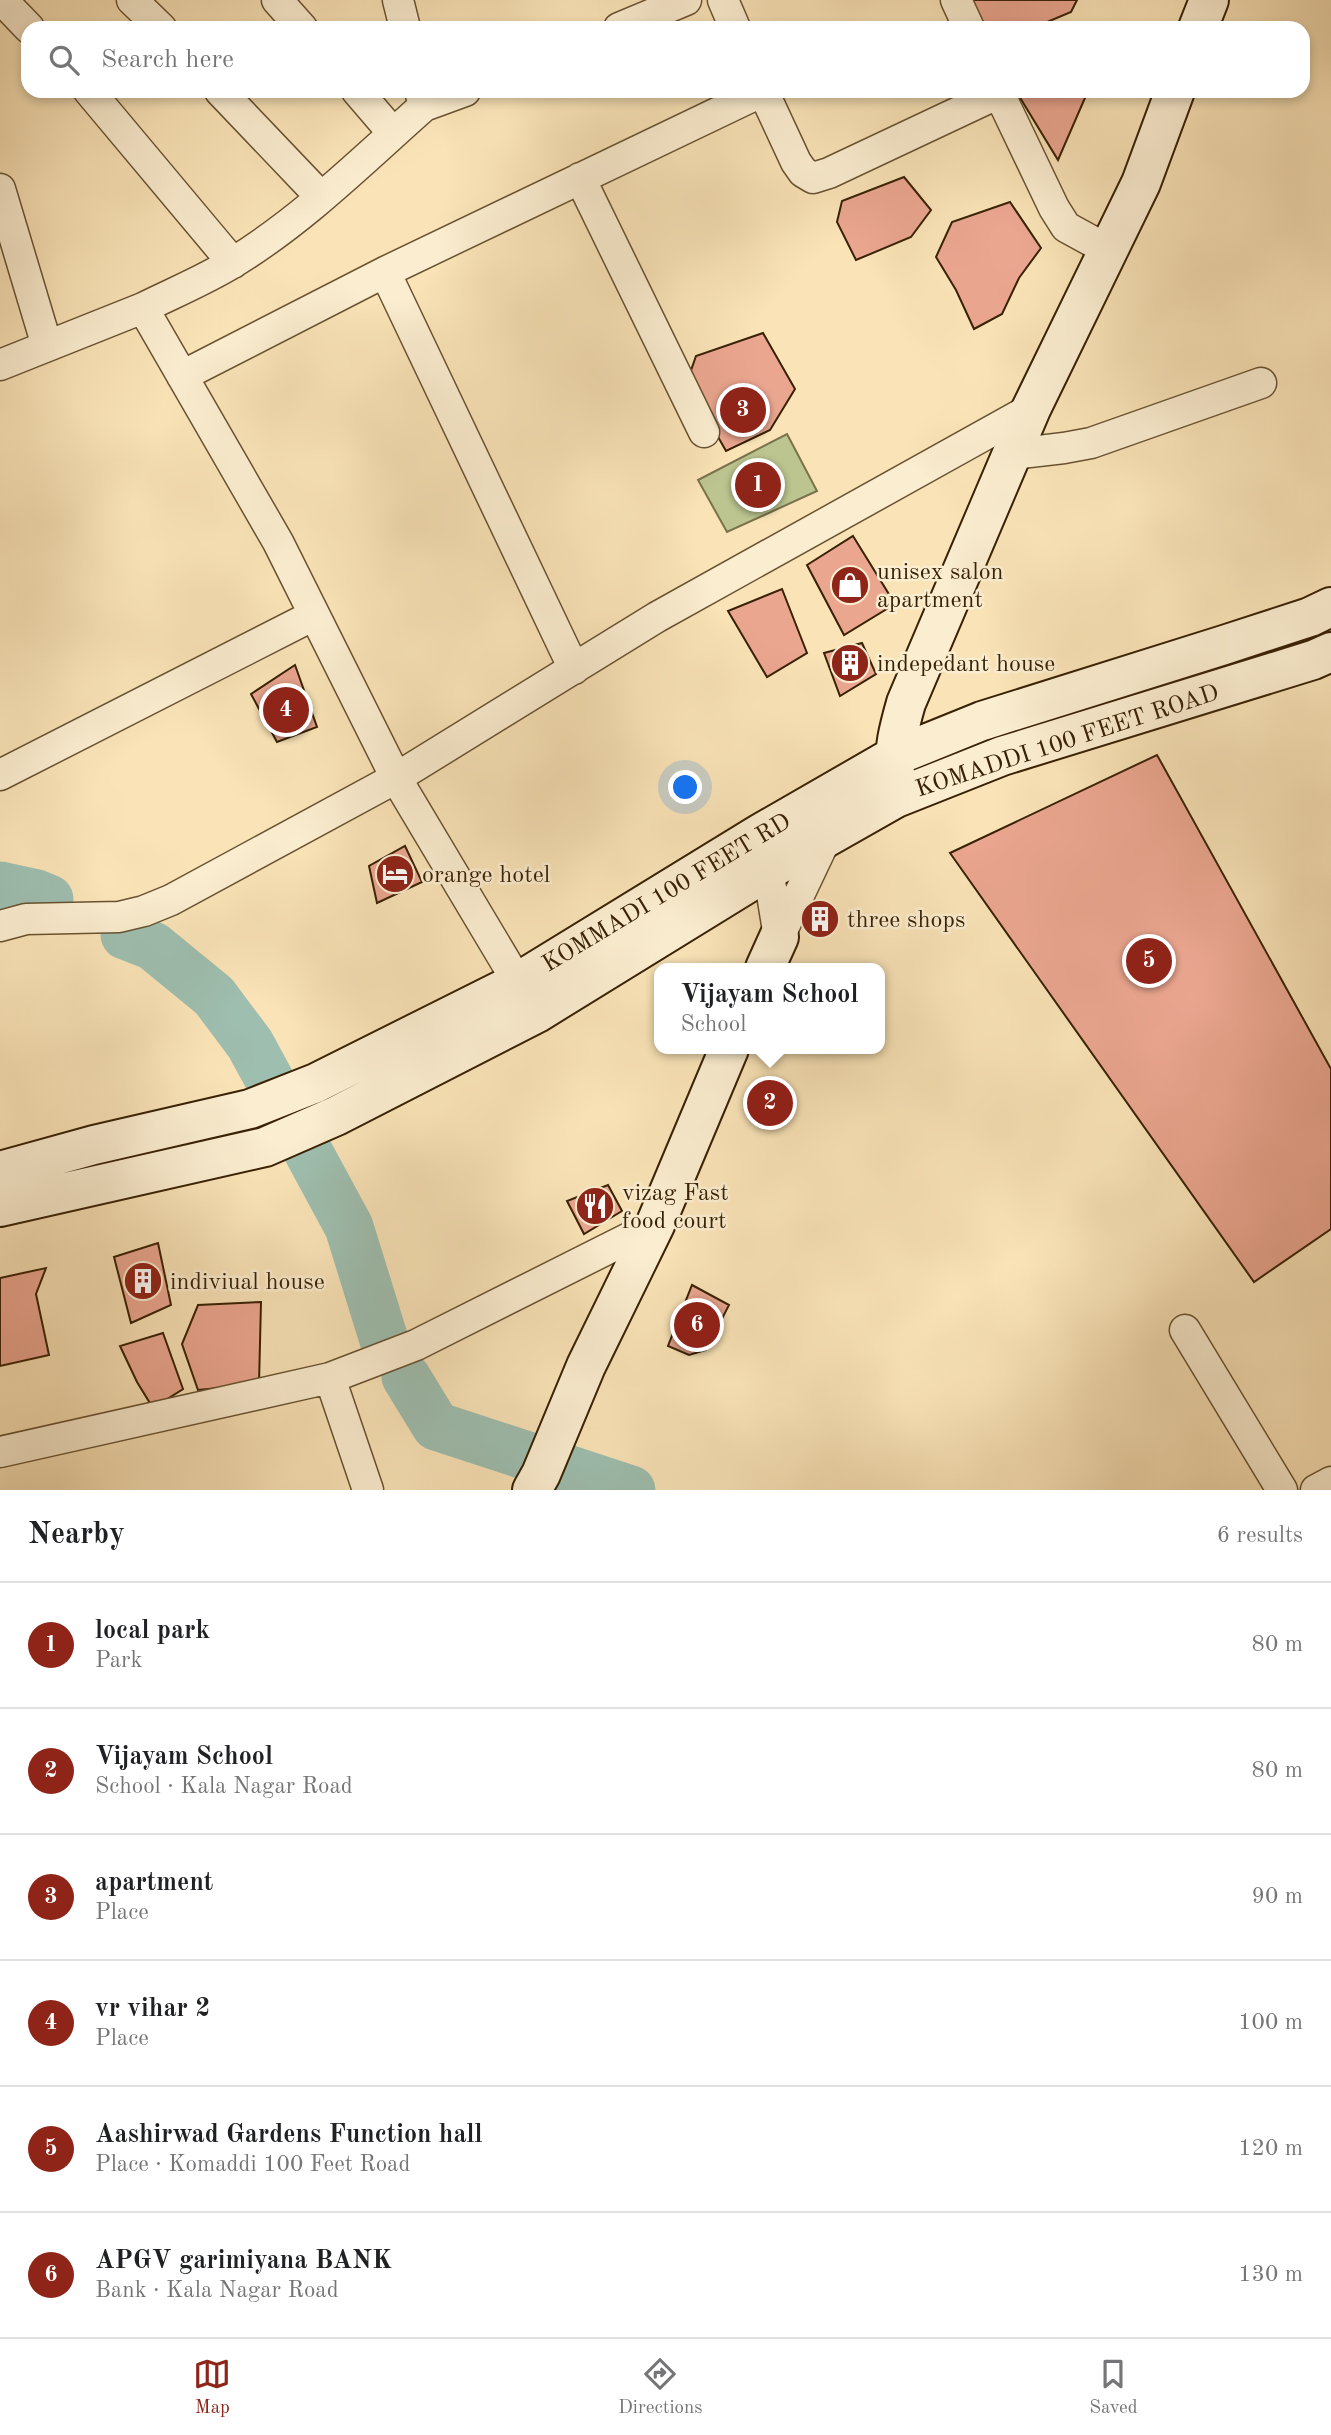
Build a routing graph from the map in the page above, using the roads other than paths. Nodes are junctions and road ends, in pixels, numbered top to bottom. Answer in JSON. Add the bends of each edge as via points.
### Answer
{"nodes":[{"id":1,"x":2,"y":0,"type":"edge"},
{"id":2,"x":132,"y":0,"type":"edge"},
{"id":3,"x":277,"y":0,"type":"edge"},
{"id":4,"x":398,"y":0,"type":"edge"},
{"id":5,"x":686,"y":0,"type":"edge"},
{"id":6,"x":723,"y":0,"type":"edge"},
{"id":7,"x":956,"y":0,"type":"edge"},
{"id":8,"x":1209,"y":0,"type":"edge"},
{"id":9,"x":22,"y":21,"type":"edge"},
{"id":10,"x":153,"y":21,"type":"edge"},
{"id":11,"x":296,"y":21,"type":"edge"},
{"id":12,"x":403,"y":21,"type":"edge"},
{"id":13,"x":636,"y":21,"type":"edge"},
{"id":14,"x":732,"y":21,"type":"edge"},
{"id":15,"x":966,"y":21,"type":"edge"},
{"id":16,"x":1201,"y":21,"type":"edge"},
{"id":17,"x":95,"y":98,"type":"edge"},
{"id":18,"x":227,"y":98,"type":"edge"},
{"id":19,"x":363,"y":98,"type":"edge"},
{"id":20,"x":422,"y":98,"type":"edge"},
{"id":21,"x":748,"y":98,"type":"edge"},
{"id":22,"x":766,"y":98,"type":"edge"},
{"id":23,"x":986,"y":98,"type":"edge"},
{"id":24,"x":1002,"y":98,"type":"edge"},
{"id":25,"x":1172,"y":98,"type":"edge"},
{"id":26,"x":393,"y":133,"type":"junction"},
{"id":27,"x":580,"y":178,"type":"junction"},
{"id":28,"x":0,"y":190,"type":"edge"},
{"id":29,"x":321,"y":197,"type":"junction"},
{"id":30,"x":1108,"y":250,"type":"junction"},
{"id":31,"x":233,"y":263,"type":"junction"},
{"id":32,"x":385,"y":272,"type":"junction"},
{"id":33,"x":143,"y":308,"type":"junction"},
{"id":34,"x":47,"y":346,"type":"junction"},
{"id":35,"x":0,"y":365,"type":"edge"},
{"id":36,"x":182,"y":376,"type":"junction"},
{"id":37,"x":1261,"y":383,"type":"dead end"},
{"id":38,"x":1031,"y":409,"type":"junction"},
{"id":39,"x":704,"y":432,"type":"dead end"},
{"id":40,"x":1012,"y":454,"type":"junction"},
{"id":41,"x":1331,"y":607,"type":"edge"},
{"id":42,"x":314,"y":615,"type":"junction"},
{"id":43,"x":1331,"y":652,"type":"edge"},
{"id":44,"x":574,"y":669,"type":"junction"},
{"id":45,"x":893,"y":757,"type":"junction"},
{"id":46,"x":0,"y":775,"type":"edge"},
{"id":47,"x":396,"y":778,"type":"junction"},
{"id":48,"x":896,"y":798,"type":"junction"},
{"id":49,"x":761,"y":833,"type":"junction"},
{"id":50,"x":826,"y":838,"type":"junction"},
{"id":51,"x":769,"y":870,"type":"junction"},
{"id":52,"x":0,"y":926,"type":"edge"},
{"id":53,"x":772,"y":953,"type":"edge"},
{"id":54,"x":527,"y":998,"type":"junction"},
{"id":55,"x":727,"y":1054,"type":"edge"},
{"id":56,"x":0,"y":1171,"type":"edge"},
{"id":57,"x":0,"y":1207,"type":"edge"},
{"id":58,"x":654,"y":1225,"type":"junction"},
{"id":59,"x":1185,"y":1330,"type":"dead end"},
{"id":60,"x":330,"y":1378,"type":"junction"},
{"id":61,"x":0,"y":1452,"type":"edge"},
{"id":62,"x":537,"y":1482,"type":"edge"},
{"id":63,"x":1331,"y":1482,"type":"edge"},
{"id":64,"x":368,"y":1490,"type":"edge"},
{"id":65,"x":1282,"y":1490,"type":"edge"},
{"id":66,"x":1316,"y":1490,"type":"edge"}],
"edges":[{"from":1,"to":9,"type":"street"},
{"from":2,"to":10,"type":"street"},
{"from":3,"to":11,"type":"street"},
{"from":4,"to":12,"type":"street"},
{"from":5,"to":13,"type":"street"},
{"from":6,"to":14,"type":"street"},
{"from":7,"to":15,"type":"street"},
{"from":8,"to":16,"type":"main road"},
{"from":17,"to":31,"type":"street"},
{"from":18,"to":29,"type":"street"},
{"from":19,"to":26,"type":"street"},
{"from":20,"to":26,"type":"street"},
{"from":21,"to":27,"type":"street"},
{"from":22,"to":23,"type":"street","via":[[796,162],[813,178]]},
{"from":24,"to":30,"type":"street","via":[[1066,227]]},
{"from":25,"to":30,"type":"main road","via":[[1141,183]]},
{"from":26,"to":29,"type":"street"},
{"from":27,"to":32,"type":"street"},
{"from":27,"to":39,"type":"street"},
{"from":28,"to":34,"type":"street"},
{"from":29,"to":31,"type":"street"},
{"from":30,"to":38,"type":"main road"},
{"from":31,"to":33,"type":"street"},
{"from":32,"to":36,"type":"street"},
{"from":32,"to":44,"type":"street"},
{"from":33,"to":34,"type":"street"},
{"from":33,"to":36,"type":"street"},
{"from":34,"to":35,"type":"street"},
{"from":36,"to":42,"type":"street","via":[[278,542]]},
{"from":37,"to":40,"type":"street","via":[[1091,443]]},
{"from":38,"to":40,"type":"main road"},
{"from":38,"to":44,"type":"street","via":[[657,617]]},
{"from":40,"to":45,"type":"main road","via":[[906,703]]},
{"from":41,"to":45,"type":"main road","name":"KOMMADI 100 FEET RD","via":[[982,721]]},
{"from":42,"to":46,"type":"street"},
{"from":42,"to":47,"type":"street"},
{"from":43,"to":48,"type":"main road","name":"KOMADDI 100 FEET ROAD","via":[[1002,756]]},
{"from":44,"to":47,"type":"street"},
{"from":45,"to":48,"type":"main road"},
{"from":45,"to":49,"type":"main road","name":"KOMMADI 100 FEET RD"},
{"from":47,"to":52,"type":"street","via":[[144,911],[119,917],[26,919]]},
{"from":47,"to":54,"type":"street"},
{"from":48,"to":50,"type":"main road","name":"KOMADDI 100 FEET ROAD"},
{"from":49,"to":51,"type":"street"},
{"from":49,"to":54,"type":"main road","name":"KOMMADI 100 FEET RD"},
{"from":50,"to":51,"type":"main road","name":"KOMADDI 100 FEET ROAD"},
{"from":50,"to":53,"type":"street"},
{"from":51,"to":53,"type":"street"},
{"from":51,"to":54,"type":"main road","name":"KOMADDI 100 FEET ROAD"},
{"from":54,"to":56,"type":"main road","name":"KOMMADI 100 FEET RD","via":[[250,1108]]},
{"from":54,"to":57,"type":"main road","name":"KOMADDI 100 FEET ROAD","via":[[336,1116],[265,1147]]},
{"from":55,"to":58,"type":"main road"},
{"from":58,"to":60,"type":"street","via":[[416,1345]]},
{"from":58,"to":62,"type":"main road"},
{"from":59,"to":65,"type":"street"},
{"from":60,"to":61,"type":"street"},
{"from":60,"to":64,"type":"street"},
{"from":63,"to":66,"type":"street"}]}
